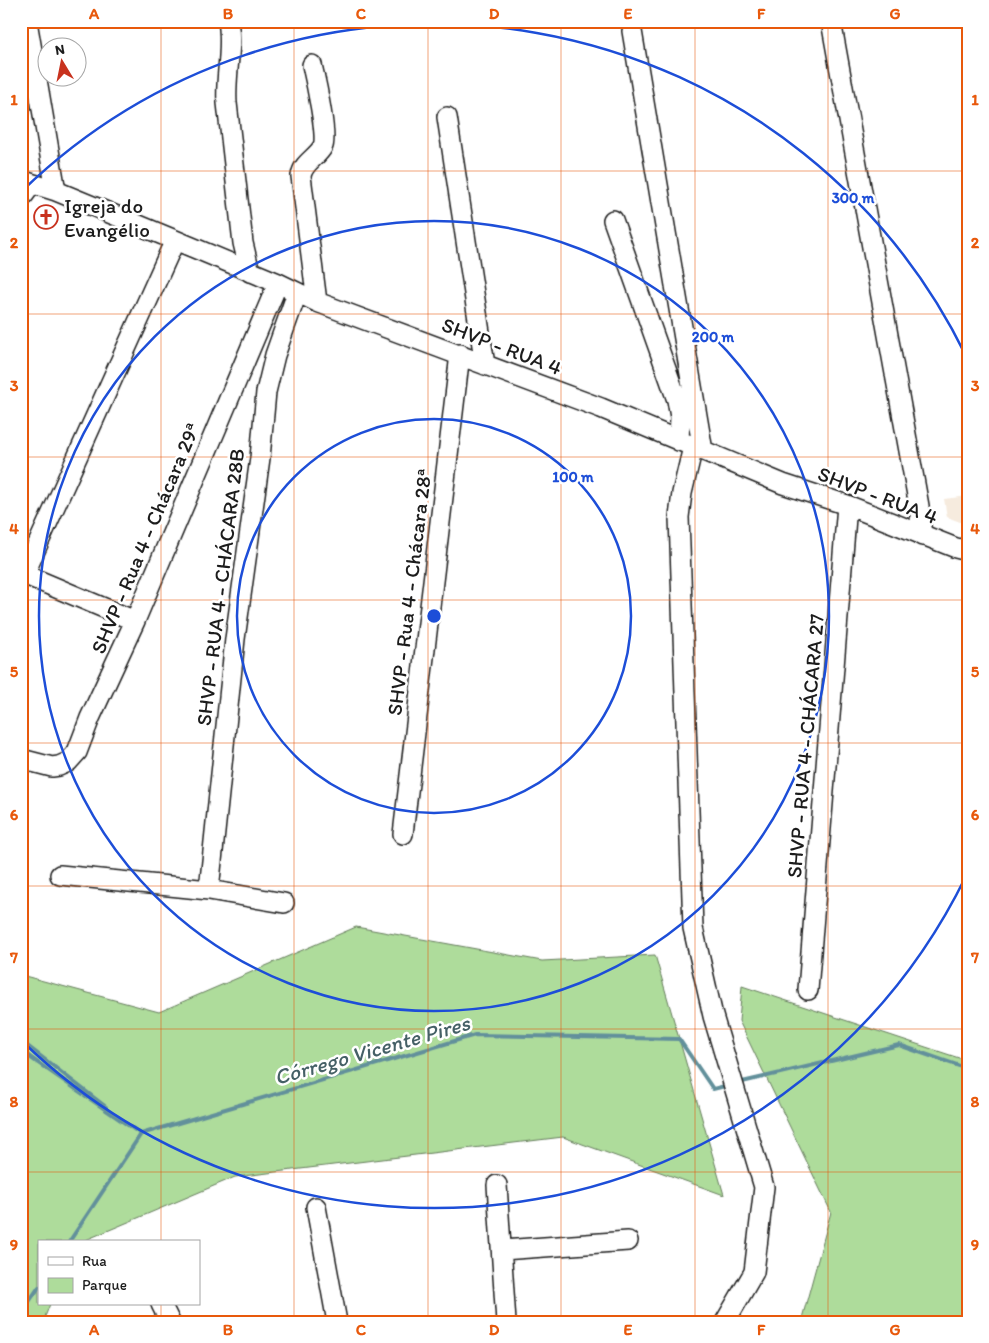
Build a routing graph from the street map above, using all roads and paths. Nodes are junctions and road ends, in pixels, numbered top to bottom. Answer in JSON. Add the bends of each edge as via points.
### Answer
{"nodes":[{"id":1,"x":27,"y":21,"type":"edge"},
{"id":2,"x":228,"y":21,"type":"edge"},
{"id":3,"x":830,"y":21,"type":"edge"},
{"id":4,"x":632,"y":31,"type":"dead end"},
{"id":5,"x":312,"y":65,"type":"dead end"},
{"id":6,"x":447,"y":117,"type":"dead end"},
{"id":7,"x":25,"y":188,"type":"edge"},
{"id":8,"x":56,"y":191,"type":"junction"},
{"id":9,"x":612,"y":220,"type":"dead end"},
{"id":10,"x":176,"y":240,"type":"junction"},
{"id":11,"x":250,"y":272,"type":"junction"},
{"id":12,"x":278,"y":283,"type":"junction"},
{"id":13,"x":297,"y":293,"type":"junction"},
{"id":14,"x":317,"y":302,"type":"junction"},
{"id":15,"x":460,"y":354,"type":"junction"},
{"id":16,"x":485,"y":364,"type":"junction"},
{"id":17,"x":692,"y":446,"type":"junction"},
{"id":18,"x":846,"y":505,"type":"junction"},
{"id":19,"x":922,"y":536,"type":"junction"},
{"id":20,"x":968,"y":551,"type":"edge"},
{"id":21,"x":23,"y":574,"type":"edge"},
{"id":22,"x":135,"y":620,"type":"junction"},
{"id":23,"x":21,"y":759,"type":"edge"},
{"id":24,"x":403,"y":834,"type":"dead end"},
{"id":25,"x":60,"y":875,"type":"dead end"},
{"id":26,"x":209,"y":890,"type":"junction"},
{"id":27,"x":284,"y":903,"type":"dead end"},
{"id":28,"x":808,"y":990,"type":"dead end"},
{"id":29,"x":497,"y":1185,"type":"dead end"},
{"id":30,"x":316,"y":1207,"type":"dead end"},
{"id":31,"x":628,"y":1241,"type":"dead end"},
{"id":32,"x":502,"y":1250,"type":"junction"},
{"id":33,"x":163,"y":1306,"type":"edge"},
{"id":34,"x":170,"y":1322,"type":"edge"},
{"id":35,"x":337,"y":1322,"type":"edge"},
{"id":36,"x":506,"y":1322,"type":"edge"},
{"id":37,"x":725,"y":1322,"type":"edge"}],
"edges":[{"from":1,"to":8,"type":"street"},
{"from":2,"to":11,"type":"street","via":[[227,103],[243,243]]},
{"from":3,"to":19,"type":"street"},
{"from":4,"to":17,"type":"street"},
{"from":5,"to":14,"type":"street","via":[[325,140],[319,152],[303,168],[301,176]]},
{"from":6,"to":16,"type":"street"},
{"from":7,"to":8,"type":"street","name":"SHVP - RUA 4"},
{"from":8,"to":10,"type":"street","name":"SHVP - RUA 4"},
{"from":9,"to":17,"type":"street"},
{"from":10,"to":11,"type":"street","name":"SHVP - RUA 4"},
{"from":10,"to":21,"type":"street"},
{"from":11,"to":12,"type":"street","name":"SHVP - RUA 4"},
{"from":12,"to":13,"type":"street","name":"SHVP - RUA 4"},
{"from":12,"to":22,"type":"street","name":"SHVP - Rua 4 - Chácara 29ª"},
{"from":13,"to":14,"type":"street","name":"SHVP - RUA 4"},
{"from":13,"to":26,"type":"street","name":"SHVP - RUA 4 - CHÁCARA 28B","via":[[266,392],[235,639]]},
{"from":14,"to":15,"type":"street","name":"SHVP - RUA 4"},
{"from":15,"to":16,"type":"street","name":"SHVP - RUA 4"},
{"from":15,"to":24,"type":"street","name":"SHVP - Rua 4 - Chácara 28ª"},
{"from":16,"to":17,"type":"street","name":"SHVP - RUA 4"},
{"from":17,"to":18,"type":"street","name":"SHVP - RUA 4","via":[[783,484]]},
{"from":17,"to":37,"type":"street","via":[[679,517],[693,928],[712,1016],[764,1187],[754,1272]]},
{"from":18,"to":19,"type":"street","name":"SHVP - RUA 4"},
{"from":18,"to":28,"type":"street","name":"SHVP - RUA 4 - CHÁCARA 27"},
{"from":19,"to":20,"type":"street","name":"SHVP - RUA 4"},
{"from":21,"to":22,"type":"street"},
{"from":22,"to":23,"type":"street","name":"SHVP - Rua 4 - Chácara 29ª","via":[[72,759],[64,765],[52,767]]},
{"from":25,"to":26,"type":"street"},
{"from":26,"to":27,"type":"street"},
{"from":29,"to":32,"type":"street"},
{"from":30,"to":35,"type":"street"},
{"from":31,"to":32,"type":"street"},
{"from":32,"to":36,"type":"street"},
{"from":33,"to":34,"type":"street"}]}
